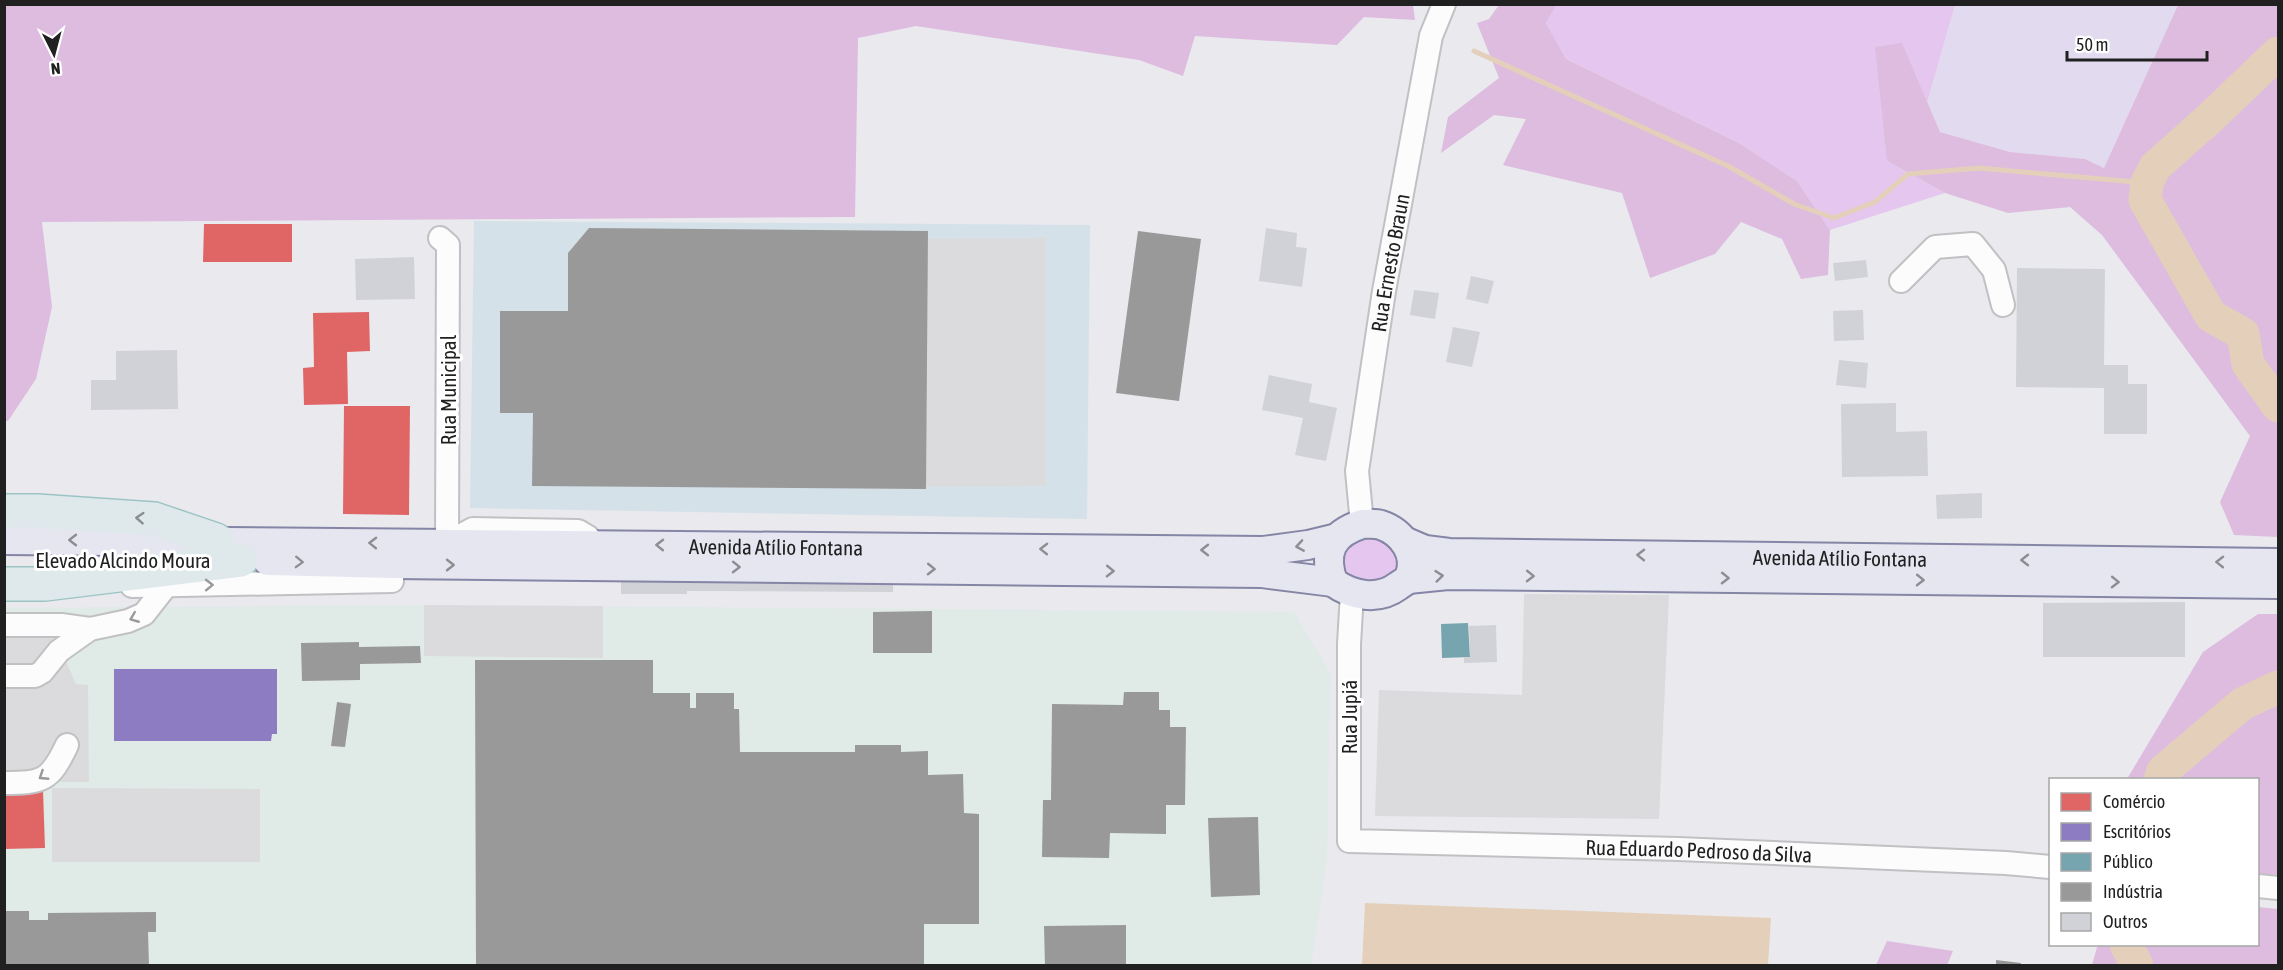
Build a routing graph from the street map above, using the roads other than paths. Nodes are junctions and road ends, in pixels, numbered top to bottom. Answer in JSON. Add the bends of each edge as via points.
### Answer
{"nodes":[{"id":1,"x":1444,"y":4,"type":"edge"},
{"id":2,"x":440,"y":238,"type":"dead end"},
{"id":3,"x":1900,"y":280,"type":"dead end"},
{"id":4,"x":2003,"y":305,"type":"dead end"},
{"id":5,"x":4,"y":511,"type":"edge"},
{"id":6,"x":1362,"y":524,"type":"junction"},
{"id":7,"x":1337,"y":538,"type":"junction"},
{"id":8,"x":4,"y":540,"type":"edge"},
{"id":9,"x":1404,"y":541,"type":"junction"},
{"id":10,"x":450,"y":544,"type":"junction"},
{"id":11,"x":228,"y":550,"type":"junction"},
{"id":12,"x":4,"y":559,"type":"edge"},
{"id":13,"x":2278,"y":563,"type":"edge"},
{"id":14,"x":392,"y":573,"type":"junction"},
{"id":15,"x":1408,"y":579,"type":"junction"},
{"id":16,"x":4,"y":584,"type":"edge"},
{"id":17,"x":45,"y":584,"type":"junction"},
{"id":18,"x":2278,"y":584,"type":"edge"},
{"id":19,"x":166,"y":586,"type":"junction"},
{"id":20,"x":1342,"y":588,"type":"junction"},
{"id":21,"x":4,"y":625,"type":"edge"},
{"id":22,"x":90,"y":629,"type":"junction"},
{"id":23,"x":4,"y":676,"type":"edge"},
{"id":24,"x":67,"y":745,"type":"dead end"},
{"id":25,"x":4,"y":783,"type":"edge"},
{"id":26,"x":1349,"y":841,"type":"joint"},
{"id":27,"x":2049,"y":867,"type":"edge"},
{"id":28,"x":2259,"y":886,"type":"edge"},
{"id":29,"x":2278,"y":888,"type":"edge"}],
"edges":[{"from":1,"to":6,"type":"street","name":"Rua Ernesto Braun","via":[[1431,36],[1384,291],[1357,471]]},
{"from":2,"to":10,"type":"street","name":"Rua Municipal","via":[[448,245]]},
{"from":3,"to":4,"type":"street","via":[[1935,247],[1973,244],[1994,270]]},
{"from":11,"to":5,"type":"highway","one_way":true,"via":[[154,519]]},
{"from":6,"to":7,"type":"main road"},
{"from":6,"to":9,"type":"main road","via":[[1379,524]]},
{"from":7,"to":10,"type":"main road","name":"Avenida Atílio Fontana","one_way":true,"via":[[1263,552]]},
{"from":7,"to":20,"type":"main road","via":[[1329,552],[1328,567]]},
{"from":11,"to":8,"type":"main road","name":"Elevado Alcindo Moura","one_way":true},
{"from":13,"to":9,"type":"main road","name":"Avenida Atílio Fontana","one_way":true,"via":[[1449,553],[1425,550]]},
{"from":9,"to":15,"type":"main road","via":[[1412,566]]},
{"from":10,"to":11,"type":"main road","name":"Avenida Atílio Fontana","one_way":true},
{"from":11,"to":12,"type":"main road","name":"Elevado Alcindo Moura"},
{"from":11,"to":14,"type":"main road","name":"Avenida Atílio Fontana","one_way":true},
{"from":11,"to":17,"type":"highway"},
{"from":19,"to":14,"type":"street","one_way":true},
{"from":14,"to":20,"type":"main road","name":"Avenida Atílio Fontana","one_way":true,"via":[[1262,573]]},
{"from":15,"to":18,"type":"main road","name":"Avenida Atílio Fontana","one_way":true,"via":[[1448,575]]},
{"from":15,"to":20,"type":"main road","via":[[1378,595]]},
{"from":16,"to":17,"type":"highway"},
{"from":17,"to":19,"type":"street"},
{"from":19,"to":22,"type":"street","one_way":true,"via":[[144,614]]},
{"from":20,"to":26,"type":"street","name":"Rua Jupiá","via":[[1349,644]]},
{"from":21,"to":22,"type":"street"},
{"from":22,"to":23,"type":"street","via":[[59,651],[35,676]]},
{"from":24,"to":25,"type":"street","one_way":true,"via":[[45,778],[32,783]]},
{"from":26,"to":27,"type":"street","name":"Rua Eduardo Pedroso da Silva","via":[[1678,849]]},
{"from":28,"to":29,"type":"street"}]}
